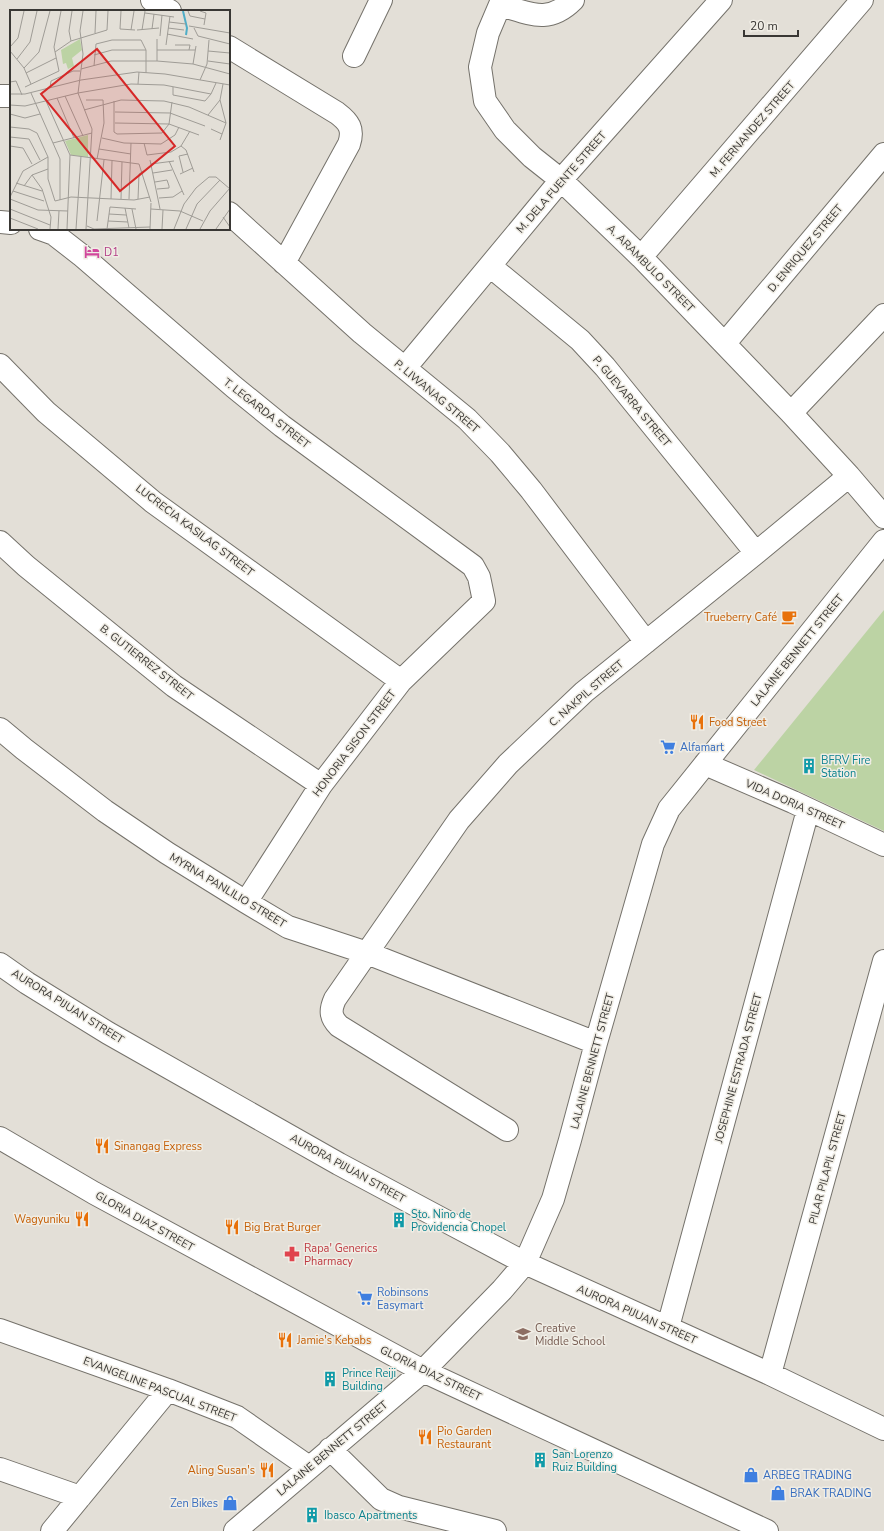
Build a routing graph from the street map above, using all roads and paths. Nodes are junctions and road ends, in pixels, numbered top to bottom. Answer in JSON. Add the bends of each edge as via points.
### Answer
{"nodes":[{"id":1,"x":152,"y":0,"type":"edge"},
{"id":2,"x":572,"y":0,"type":"edge"},
{"id":3,"x":720,"y":0,"type":"edge"},
{"id":4,"x":862,"y":0,"type":"edge"},
{"id":5,"x":374,"y":2,"type":"edge"},
{"id":6,"x":501,"y":2,"type":"edge"},
{"id":7,"x":168,"y":10,"type":"edge"},
{"id":8,"x":230,"y":48,"type":"edge"},
{"id":9,"x":354,"y":56,"type":"dead end"},
{"id":10,"x":884,"y":154,"type":"edge"},
{"id":11,"x":561,"y":180,"type":"junction"},
{"id":12,"x":230,"y":214,"type":"edge"},
{"id":13,"x":0,"y":222,"type":"edge"},
{"id":14,"x":10,"y":223,"type":"edge"},
{"id":15,"x":43,"y":230,"type":"edge"},
{"id":16,"x":641,"y":257,"type":"junction"},
{"id":17,"x":284,"y":262,"type":"junction"},
{"id":18,"x":490,"y":266,"type":"junction"},
{"id":19,"x":884,"y":315,"type":"edge"},
{"id":20,"x":725,"y":343,"type":"junction"},
{"id":21,"x":0,"y":365,"type":"edge"},
{"id":22,"x":405,"y":368,"type":"junction"},
{"id":23,"x":791,"y":413,"type":"junction"},
{"id":24,"x":850,"y":476,"type":"junction"},
{"id":25,"x":884,"y":517,"type":"edge"},
{"id":26,"x":884,"y":541,"type":"edge"},
{"id":27,"x":0,"y":542,"type":"edge"},
{"id":28,"x":756,"y":553,"type":"junction"},
{"id":29,"x":484,"y":601,"type":"joint"},
{"id":30,"x":646,"y":642,"type":"junction"},
{"id":31,"x":401,"y":681,"type":"junction"},
{"id":32,"x":0,"y":730,"type":"edge"},
{"id":33,"x":705,"y":764,"type":"junction"},
{"id":34,"x":321,"y":785,"type":"junction"},
{"id":35,"x":808,"y":810,"type":"junction"},
{"id":36,"x":884,"y":845,"type":"edge"},
{"id":37,"x":246,"y":902,"type":"junction"},
{"id":38,"x":367,"y":953,"type":"junction"},
{"id":39,"x":884,"y":961,"type":"edge"},
{"id":40,"x":0,"y":964,"type":"edge"},
{"id":41,"x":596,"y":1043,"type":"junction"},
{"id":42,"x":507,"y":1130,"type":"dead end"},
{"id":43,"x":0,"y":1138,"type":"edge"},
{"id":44,"x":525,"y":1263,"type":"junction"},
{"id":45,"x":668,"y":1327,"type":"junction"},
{"id":46,"x":0,"y":1330,"type":"edge"},
{"id":47,"x":423,"y":1371,"type":"junction"},
{"id":48,"x":770,"y":1374,"type":"junction"},
{"id":49,"x":168,"y":1390,"type":"junction"},
{"id":50,"x":884,"y":1429,"type":"edge"},
{"id":51,"x":330,"y":1450,"type":"junction"},
{"id":52,"x":309,"y":1467,"type":"junction"},
{"id":53,"x":0,"y":1469,"type":"edge"},
{"id":54,"x":80,"y":1497,"type":"junction"},
{"id":55,"x":758,"y":1529,"type":"edge"},
{"id":56,"x":52,"y":1531,"type":"edge"},
{"id":57,"x":235,"y":1531,"type":"edge"},
{"id":58,"x":495,"y":1531,"type":"edge"}],
"edges":[{"from":1,"to":7,"type":"street"},
{"from":2,"to":6,"type":"street","via":[[554,14],[537,16]]},
{"from":3,"to":11,"type":"street","name":"M. DELA FUENTE STREET"},
{"from":4,"to":16,"type":"street","name":"M. FERNANDEZ STREET"},
{"from":5,"to":9,"type":"street"},
{"from":6,"to":11,"type":"street","name":"A. ARAMBULO STREET","via":[[488,33],[480,67],[485,102],[505,130],[532,157]]},
{"from":8,"to":17,"type":"street","via":[[337,113],[350,126],[349,144]]},
{"from":10,"to":20,"type":"street","name":"D. ENRIQUEZ STREET"},
{"from":11,"to":16,"type":"street","name":"A. ARAMBULO STREET"},
{"from":11,"to":18,"type":"street","name":"M. DELA FUENTE STREET"},
{"from":12,"to":17,"type":"street","name":"P. LIWANAG STREET"},
{"from":13,"to":14,"type":"street"},
{"from":15,"to":29,"type":"street","name":"T. LEGARDA STREET","via":[[54,234],[81,255],[282,426],[473,566],[479,577]]},
{"from":16,"to":20,"type":"street","name":"A. ARAMBULO STREET"},
{"from":17,"to":22,"type":"street","name":"P. LIWANAG STREET","via":[[362,333]]},
{"from":18,"to":22,"type":"street","name":"M. DELA FUENTE STREET"},
{"from":18,"to":28,"type":"street","name":"P. GUEVARRA STREET","via":[[580,340],[605,367]]},
{"from":19,"to":23,"type":"street"},
{"from":20,"to":23,"type":"street","name":"A. ARAMBULO STREET"},
{"from":21,"to":31,"type":"street","name":"LUCRECIA KASILAG STREET","via":[[46,412],[153,502]]},
{"from":22,"to":30,"type":"street","name":"P. LIWANAG STREET","via":[[467,419],[500,453]]},
{"from":23,"to":24,"type":"street","name":"A. ARAMBULO STREET"},
{"from":24,"to":25,"type":"street","name":"A. ARAMBULO STREET"},
{"from":24,"to":28,"type":"street","name":"C. NAKPIL STREET"},
{"from":26,"to":33,"type":"street","name":"LALAINE BENNETT STREET"},
{"from":27,"to":34,"type":"street","name":"B. GUTIERREZ STREET","via":[[174,686]]},
{"from":28,"to":30,"type":"street","name":"C. NAKPIL STREET"},
{"from":29,"to":31,"type":"street","name":"HONORIA SISON STREET"},
{"from":30,"to":38,"type":"street","name":"C. NAKPIL STREET","via":[[584,692],[508,764],[459,820]]},
{"from":31,"to":34,"type":"street","name":"HONORIA SISON STREET"},
{"from":32,"to":37,"type":"street","name":"MYRNA PANLILIO STREET","via":[[105,811]]},
{"from":33,"to":35,"type":"street","name":"VIDA DORIA STREET"},
{"from":33,"to":41,"type":"street","name":"LALAINE BENNETT STREET","via":[[669,809],[653,844]]},
{"from":34,"to":37,"type":"street","name":"HONORIA SISON STREET"},
{"from":35,"to":36,"type":"street","name":"VIDA DORIA STREET"},
{"from":35,"to":45,"type":"street","name":"JOSEPHINE ESTRADA STREET"},
{"from":37,"to":38,"type":"street","name":"MYRNA PANLILIO STREET","via":[[288,927]]},
{"from":38,"to":41,"type":"street","name":"MYRNA PANLILIO STREET"},
{"from":38,"to":42,"type":"street","name":"C. NAKPIL STREET","via":[[334,1003],[331,1014],[334,1021]]},
{"from":39,"to":48,"type":"street","name":"PILAR PILAPIL STREET"},
{"from":40,"to":44,"type":"street","name":"AURORA PIJUAN STREET","via":[[108,1033],[332,1161]]},
{"from":41,"to":44,"type":"street","name":"LALAINE BENNETT STREET","via":[[552,1200]]},
{"from":43,"to":47,"type":"street","name":"GLORIA DIAZ STREET","via":[[94,1193]]},
{"from":44,"to":45,"type":"street","name":"AURORA PIJUAN STREET"},
{"from":44,"to":47,"type":"street","name":"LALAINE BENNETT STREET"},
{"from":45,"to":48,"type":"street","name":"AURORA PIJUAN STREET"},
{"from":46,"to":49,"type":"street","name":"EVANGELINE PASCUAL STREET"},
{"from":47,"to":51,"type":"street","name":"LALAINE BENNETT STREET"},
{"from":47,"to":55,"type":"street","name":"GLORIA DIAZ STREET"},
{"from":48,"to":50,"type":"street","name":"AURORA PIJUAN STREET"},
{"from":49,"to":52,"type":"street","name":"EVANGELINE PASCUAL STREET","via":[[236,1417]]},
{"from":49,"to":54,"type":"street"},
{"from":51,"to":52,"type":"street","name":"LALAINE BENNETT STREET"},
{"from":51,"to":58,"type":"street","via":[[380,1499],[399,1507]]},
{"from":52,"to":57,"type":"street","name":"LALAINE BENNETT STREET"},
{"from":53,"to":54,"type":"street"},
{"from":54,"to":56,"type":"street"}]}
